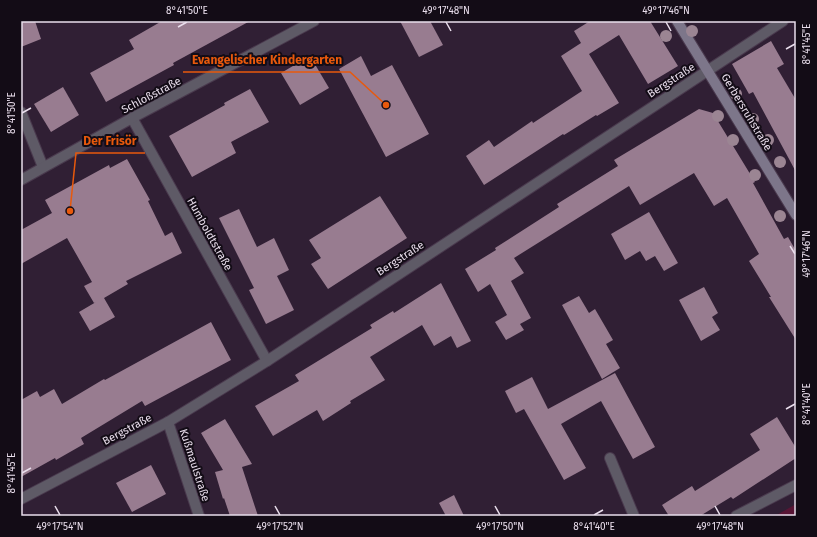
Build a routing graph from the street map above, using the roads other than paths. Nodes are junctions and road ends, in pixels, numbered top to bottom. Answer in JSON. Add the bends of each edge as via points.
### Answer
{"nodes":[{"id":1,"x":314,"y":21,"type":"edge"},
{"id":2,"x":677,"y":21,"type":"edge"},
{"id":3,"x":783,"y":21,"type":"edge"},
{"id":4,"x":708,"y":71,"type":"junction"},
{"id":5,"x":21,"y":112,"type":"edge"},
{"id":6,"x":132,"y":118,"type":"junction"},
{"id":7,"x":43,"y":167,"type":"junction"},
{"id":8,"x":21,"y":180,"type":"edge"},
{"id":9,"x":796,"y":215,"type":"edge"},
{"id":10,"x":267,"y":361,"type":"junction"},
{"id":11,"x":168,"y":422,"type":"junction"},
{"id":12,"x":610,"y":458,"type":"dead end"},
{"id":13,"x":796,"y":485,"type":"edge"},
{"id":14,"x":21,"y":499,"type":"edge"},
{"id":15,"x":199,"y":516,"type":"edge"},
{"id":16,"x":634,"y":516,"type":"edge"},
{"id":17,"x":736,"y":516,"type":"edge"}],
"edges":[{"from":1,"to":6,"type":"street","name":"Schloßstraße"},
{"from":2,"to":4,"type":"street","name":"Gerbersruhstraße"},
{"from":3,"to":4,"type":"street","name":"Bergstraße"},
{"from":4,"to":9,"type":"street","name":"Gerbersruhstraße"},
{"from":4,"to":10,"type":"street","name":"Bergstraße"},
{"from":5,"to":7,"type":"street"},
{"from":6,"to":7,"type":"street","name":"Schloßstraße"},
{"from":6,"to":10,"type":"street","name":"Humboldtstraße"},
{"from":7,"to":8,"type":"street","name":"Schloßstraße"},
{"from":10,"to":11,"type":"street","name":"Bergstraße"},
{"from":11,"to":14,"type":"street","name":"Bergstraße"},
{"from":11,"to":15,"type":"street","name":"Kußmaulstraße"},
{"from":12,"to":16,"type":"street"},
{"from":13,"to":17,"type":"street"}]}
